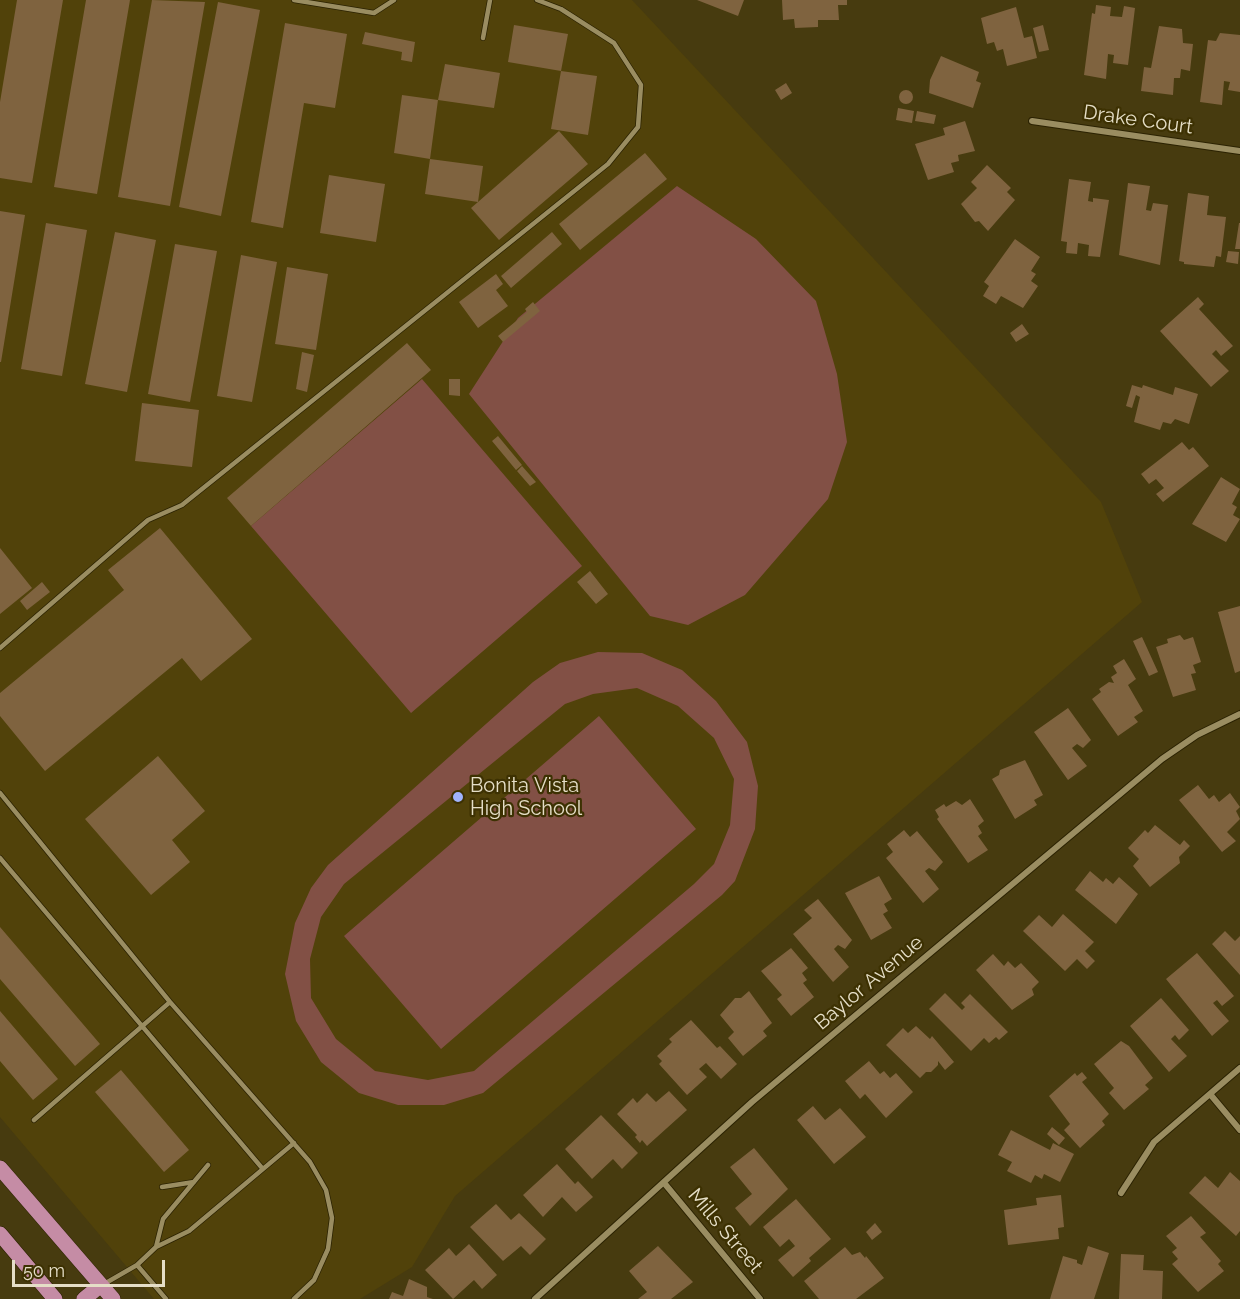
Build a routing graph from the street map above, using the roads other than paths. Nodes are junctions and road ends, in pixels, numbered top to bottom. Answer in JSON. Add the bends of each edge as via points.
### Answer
{"nodes":[{"id":1,"x":294,"y":0,"type":"edge"},
{"id":2,"x":394,"y":0,"type":"edge"},
{"id":3,"x":490,"y":0,"type":"edge"},
{"id":4,"x":537,"y":0,"type":"edge"},
{"id":5,"x":483,"y":38,"type":"dead end"},
{"id":6,"x":1032,"y":121,"type":"dead end"},
{"id":7,"x":1240,"y":151,"type":"edge"},
{"id":8,"x":0,"y":648,"type":"edge"},
{"id":9,"x":1240,"y":714,"type":"edge"},
{"id":10,"x":0,"y":793,"type":"edge"},
{"id":11,"x":0,"y":858,"type":"edge"},
{"id":12,"x":170,"y":1002,"type":"junction"},
{"id":13,"x":143,"y":1027,"type":"junction"},
{"id":14,"x":1240,"y":1068,"type":"edge"},
{"id":15,"x":1210,"y":1094,"type":"junction"},
{"id":16,"x":34,"y":1120,"type":"dead end"},
{"id":17,"x":1240,"y":1130,"type":"edge"},
{"id":18,"x":294,"y":1143,"type":"junction"},
{"id":19,"x":208,"y":1165,"type":"dead end"},
{"id":20,"x":0,"y":1168,"type":"edge"},
{"id":21,"x":262,"y":1168,"type":"junction"},
{"id":22,"x":194,"y":1182,"type":"junction"},
{"id":23,"x":665,"y":1184,"type":"junction"},
{"id":24,"x":162,"y":1187,"type":"dead end"},
{"id":25,"x":1121,"y":1193,"type":"dead end"},
{"id":26,"x":0,"y":1234,"type":"edge"},
{"id":27,"x":156,"y":1247,"type":"junction"},
{"id":28,"x":137,"y":1265,"type":"junction"},
{"id":29,"x":101,"y":1285,"type":"junction"},
{"id":30,"x":55,"y":1299,"type":"edge"},
{"id":31,"x":84,"y":1299,"type":"edge"},
{"id":32,"x":113,"y":1299,"type":"edge"},
{"id":33,"x":166,"y":1299,"type":"edge"},
{"id":34,"x":294,"y":1299,"type":"edge"},
{"id":35,"x":535,"y":1299,"type":"edge"},
{"id":36,"x":760,"y":1299,"type":"edge"}],
"edges":[{"from":1,"to":2,"type":"lane","via":[[374,13]]},
{"from":3,"to":5,"type":"lane"},
{"from":4,"to":8,"type":"lane","via":[[561,9],[614,43],[641,85],[638,126],[608,164],[182,505],[148,520]]},
{"from":6,"to":7,"type":"street","name":"Drake Court"},
{"from":9,"to":23,"type":"street","name":"Baylor Avenue","via":[[1197,735],[1162,759],[759,1096]]},
{"from":10,"to":12,"type":"lane"},
{"from":11,"to":13,"type":"lane"},
{"from":12,"to":13,"type":"lane"},
{"from":12,"to":18,"type":"lane"},
{"from":13,"to":16,"type":"lane"},
{"from":13,"to":21,"type":"lane"},
{"from":14,"to":15,"type":"street"},
{"from":15,"to":17,"type":"street"},
{"from":15,"to":25,"type":"street","via":[[1154,1142]]},
{"from":18,"to":21,"type":"lane"},
{"from":18,"to":34,"type":"lane","via":[[326,1190],[332,1218],[328,1248],[314,1280]]},
{"from":19,"to":22,"type":"lane"},
{"from":20,"to":29,"type":"main road"},
{"from":21,"to":27,"type":"lane","via":[[189,1231]]},
{"from":22,"to":24,"type":"lane"},
{"from":22,"to":27,"type":"lane","via":[[163,1219]]},
{"from":23,"to":35,"type":"street","name":"Baylor Avenue"},
{"from":23,"to":36,"type":"street","name":"Mills Street"},
{"from":26,"to":30,"type":"main road"},
{"from":27,"to":28,"type":"lane"},
{"from":28,"to":29,"type":"lane"},
{"from":28,"to":33,"type":"lane"},
{"from":29,"to":31,"type":"main road"},
{"from":29,"to":32,"type":"main road"}]}
